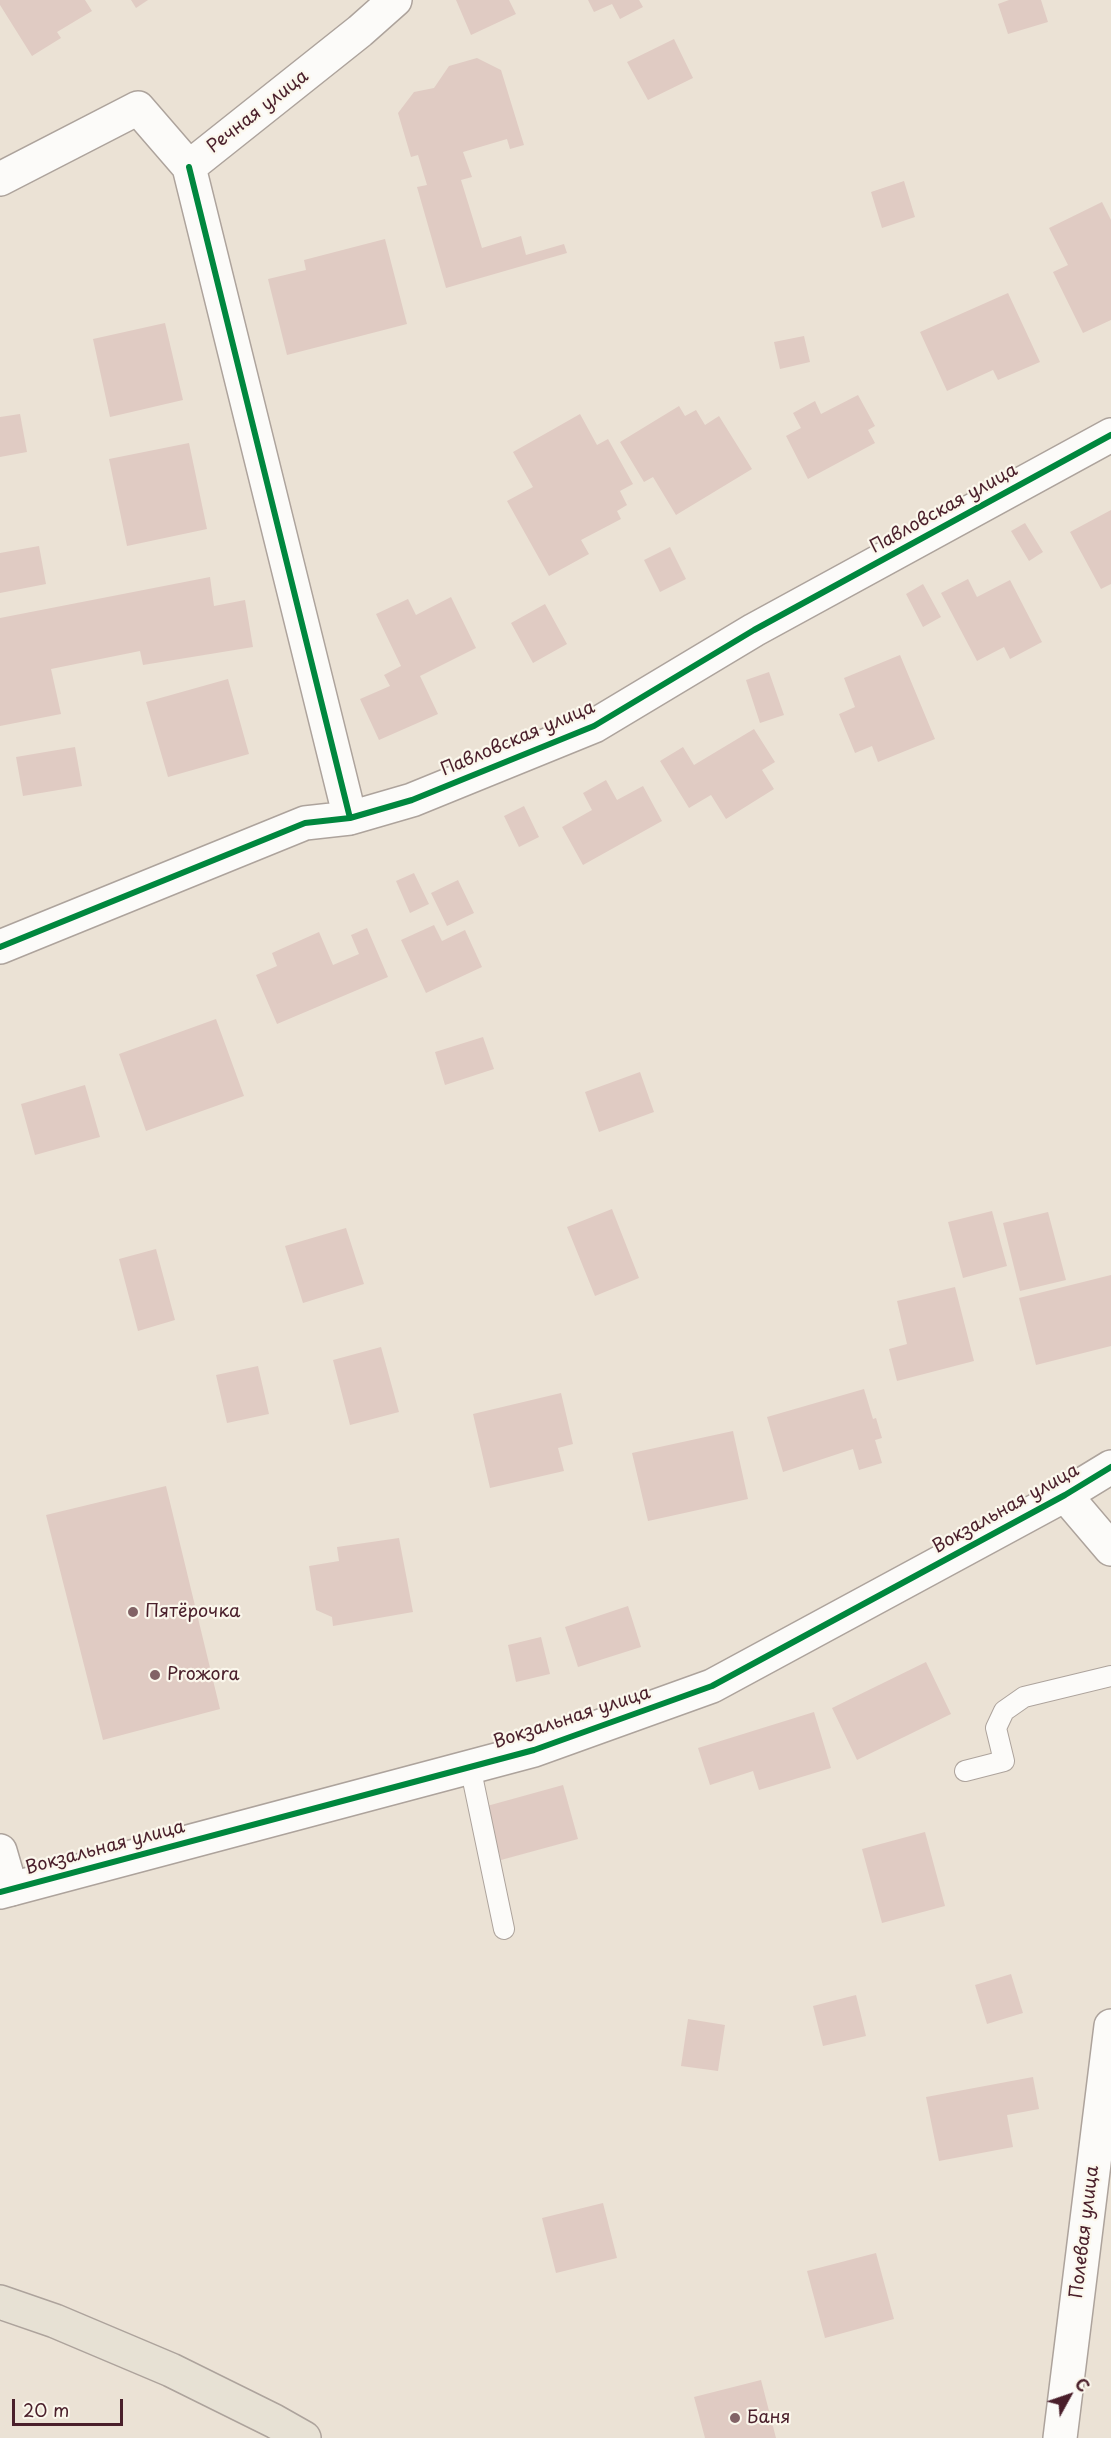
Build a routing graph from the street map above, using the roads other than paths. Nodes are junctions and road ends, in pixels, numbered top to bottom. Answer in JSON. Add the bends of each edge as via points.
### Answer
{"nodes":[{"id":1,"x":395,"y":0,"type":"edge"},
{"id":2,"x":189,"y":167,"type":"junction"},
{"id":3,"x":0,"y":179,"type":"edge"},
{"id":4,"x":1111,"y":435,"type":"edge"},
{"id":5,"x":350,"y":818,"type":"junction"},
{"id":6,"x":0,"y":946,"type":"edge"},
{"id":7,"x":1111,"y":1467,"type":"edge"},
{"id":8,"x":1065,"y":1495,"type":"junction"},
{"id":9,"x":1111,"y":1549,"type":"edge"},
{"id":10,"x":1111,"y":1676,"type":"edge"},
{"id":11,"x":470,"y":1766,"type":"junction"},
{"id":12,"x":965,"y":1771,"type":"dead end"},
{"id":13,"x":0,"y":1851,"type":"edge"},
{"id":14,"x":5,"y":1890,"type":"edge"},
{"id":15,"x":504,"y":1929,"type":"dead end"},
{"id":16,"x":1111,"y":2026,"type":"edge"},
{"id":17,"x":0,"y":2302,"type":"edge"},
{"id":18,"x":304,"y":2438,"type":"edge"},
{"id":19,"x":1060,"y":2438,"type":"edge"}],
"edges":[{"from":1,"to":2,"type":"street","name":"Речная улица"},
{"from":2,"to":3,"type":"street","name":"Речная улица","via":[[138,108]]},
{"from":2,"to":5,"type":"street"},
{"from":4,"to":5,"type":"street","name":"Павловская улица","via":[[754,630],[594,726],[412,800]]},
{"from":5,"to":6,"type":"street","name":"Павловская улица","via":[[305,824]]},
{"from":7,"to":8,"type":"street","name":"Вокзальная улица"},
{"from":8,"to":9,"type":"street"},
{"from":8,"to":11,"type":"street","name":"Вокзальная улица","via":[[712,1686],[534,1750]]},
{"from":10,"to":12,"type":"lane","via":[[1024,1697],[1004,1711],[996,1728],[1004,1761]]},
{"from":11,"to":14,"type":"street","name":"Вокзальная улица"},
{"from":11,"to":15,"type":"lane"},
{"from":13,"to":14,"type":"street"},
{"from":16,"to":19,"type":"street","name":"Полевая улица"},
{"from":17,"to":18,"type":"main road","via":[[55,2320],[171,2370]]}]}
